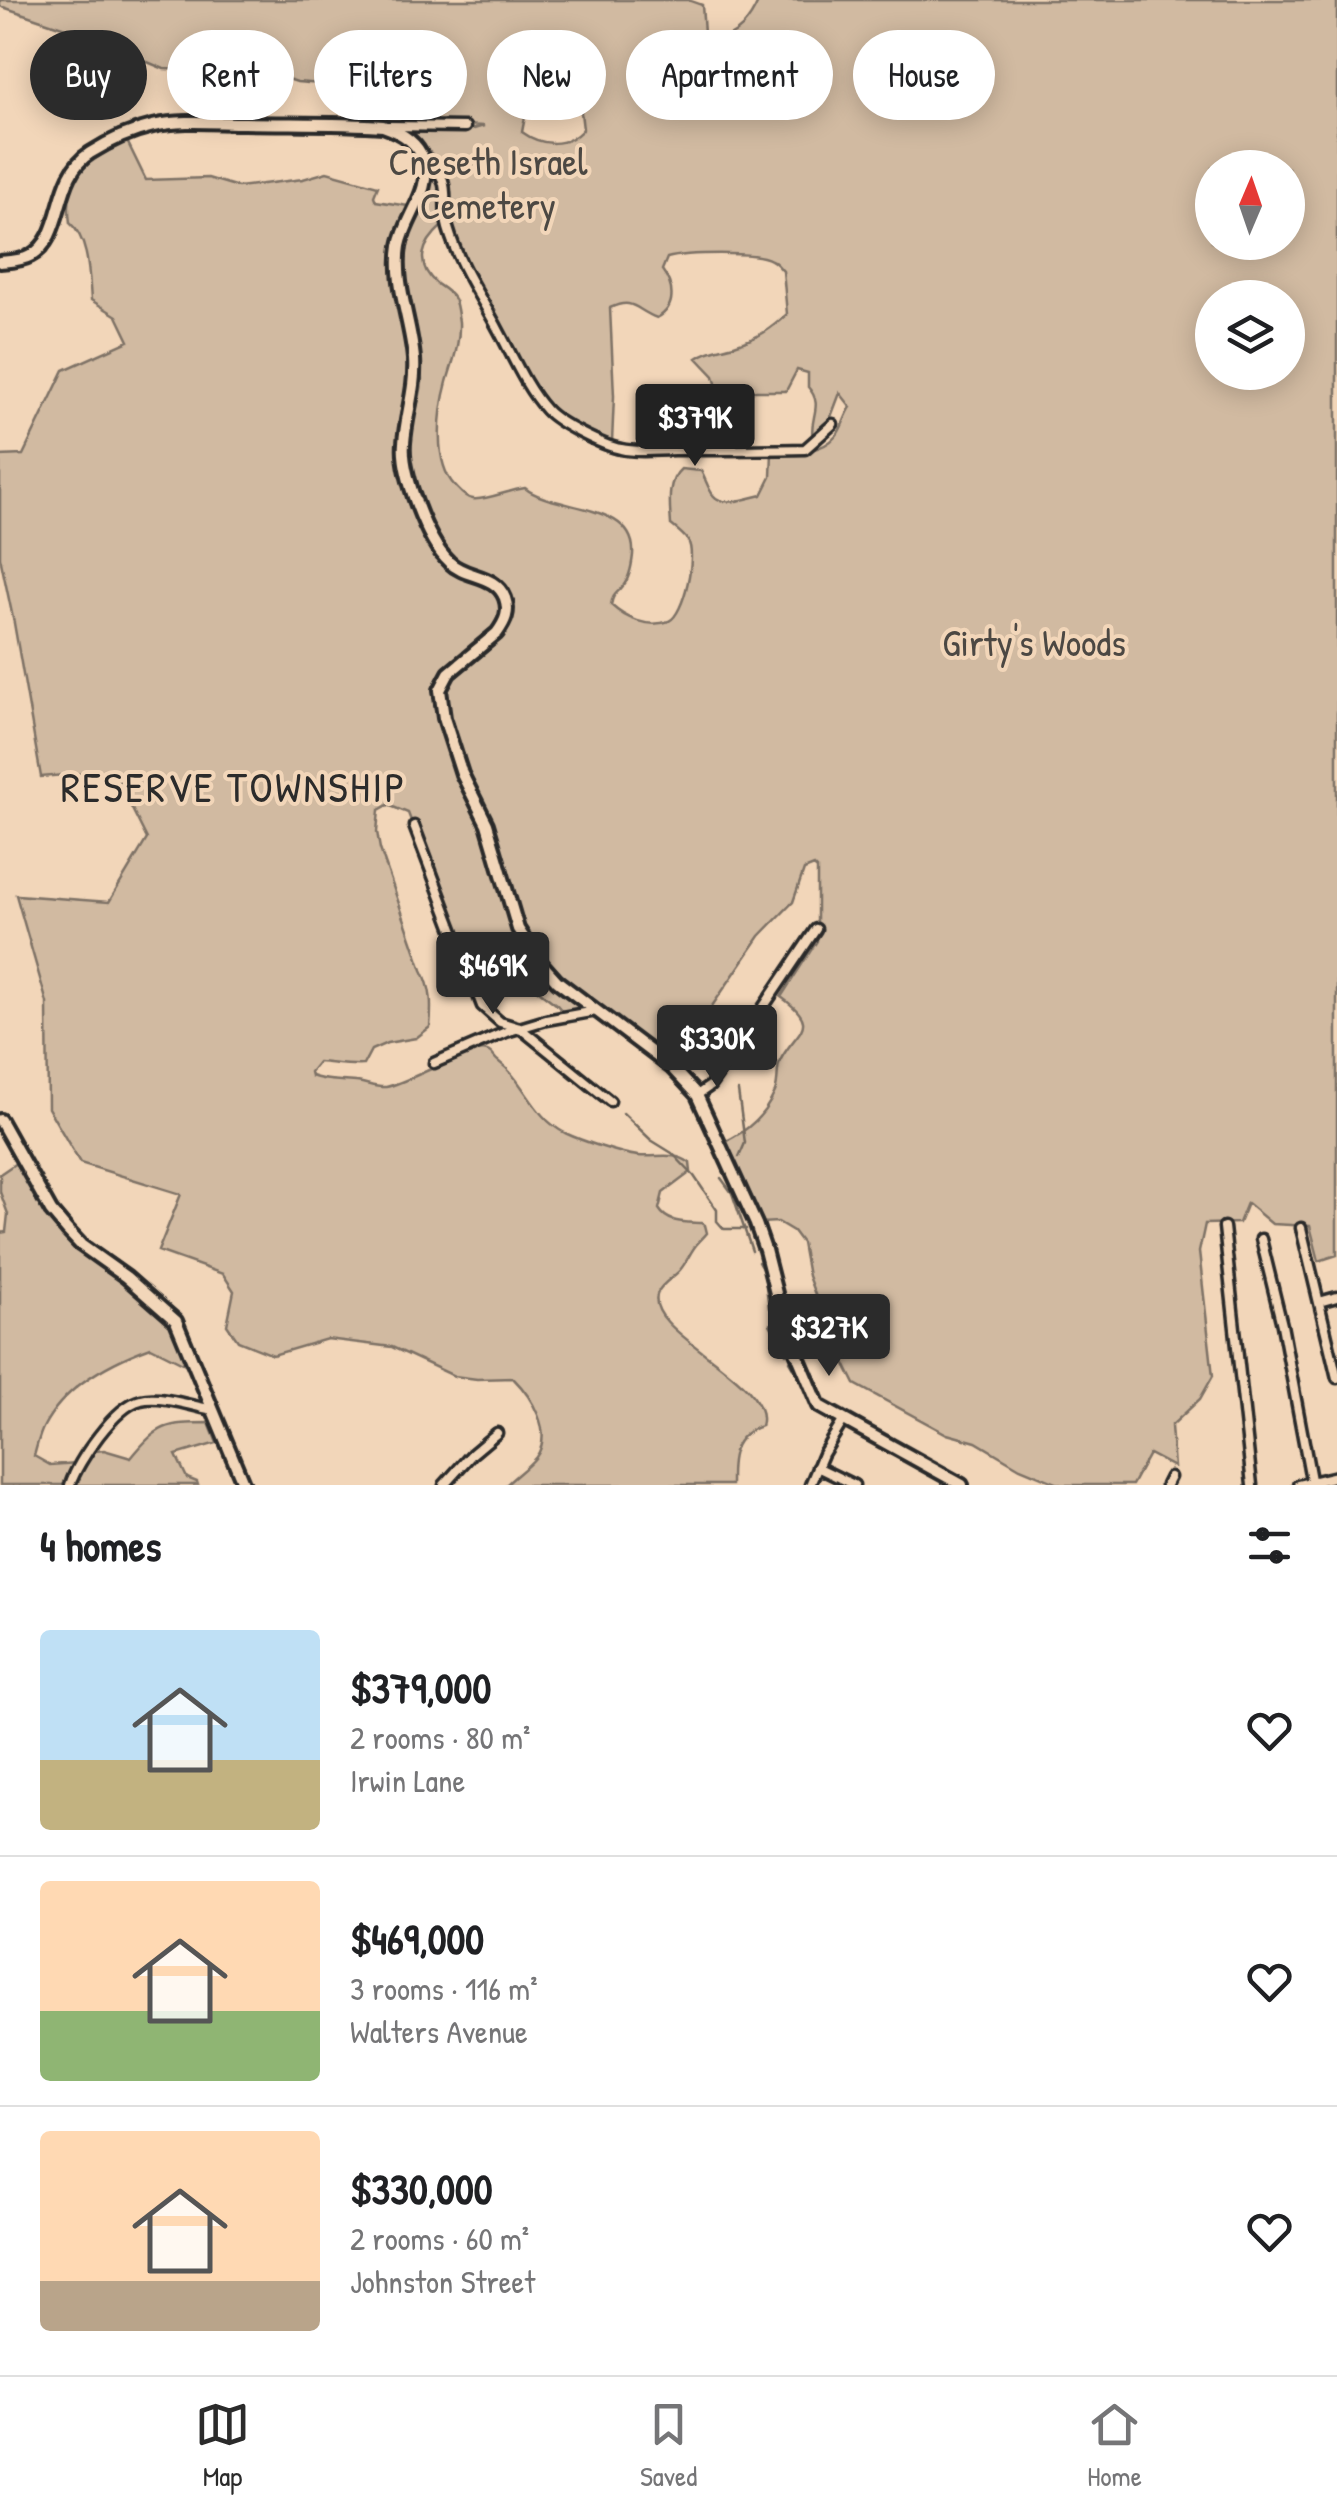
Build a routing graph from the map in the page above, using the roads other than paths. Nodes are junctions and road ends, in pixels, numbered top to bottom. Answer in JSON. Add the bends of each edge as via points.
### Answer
{"nodes":[{"id":1,"x":383,"y":126,"type":"junction"},
{"id":2,"x":465,"y":126,"type":"dead end"},
{"id":3,"x":424,"y":161,"type":"junction"},
{"id":4,"x":0,"y":262,"type":"edge"},
{"id":5,"x":833,"y":424,"type":"dead end"},
{"id":6,"x":414,"y":826,"type":"dead end"},
{"id":7,"x":816,"y":929,"type":"dead end"},
{"id":8,"x":596,"y":1011,"type":"junction"},
{"id":9,"x":520,"y":1028,"type":"junction"},
{"id":10,"x":434,"y":1063,"type":"dead end"},
{"id":11,"x":697,"y":1095,"type":"junction"},
{"id":12,"x":610,"y":1101,"type":"dead end"},
{"id":13,"x":0,"y":1120,"type":"edge"},
{"id":14,"x":1224,"y":1227,"type":"dead end"},
{"id":15,"x":1301,"y":1228,"type":"dead end"},
{"id":16,"x":1261,"y":1239,"type":"dead end"},
{"id":17,"x":1337,"y":1297,"type":"edge"},
{"id":18,"x":1319,"y":1302,"type":"junction"},
{"id":19,"x":1337,"y":1378,"type":"edge"},
{"id":20,"x":212,"y":1410,"type":"junction"},
{"id":21,"x":844,"y":1421,"type":"junction"},
{"id":22,"x":497,"y":1432,"type":"dead end"},
{"id":23,"x":817,"y":1467,"type":"junction"},
{"id":24,"x":1337,"y":1476,"type":"edge"},
{"id":25,"x":1312,"y":1484,"type":"edge"},
{"id":26,"x":70,"y":1485,"type":"edge"},
{"id":27,"x":244,"y":1485,"type":"edge"},
{"id":28,"x":444,"y":1485,"type":"edge"},
{"id":29,"x":810,"y":1485,"type":"edge"},
{"id":30,"x":854,"y":1485,"type":"edge"},
{"id":31,"x":962,"y":1485,"type":"edge"},
{"id":32,"x":1252,"y":1485,"type":"edge"},
{"id":33,"x":1298,"y":1485,"type":"edge"}],
"edges":[{"from":1,"to":2,"type":"street"},
{"from":1,"to":3,"type":"street","via":[[404,135]]},
{"from":1,"to":4,"type":"street","via":[[148,127],[86,156],[69,176],[42,246],[30,256]]},
{"from":3,"to":5,"type":"street","via":[[445,183],[446,222],[468,277],[530,387],[561,423],[620,449],[713,450],[805,449]]},
{"from":3,"to":8,"type":"street","via":[[423,187],[399,250],[414,357],[404,462],[444,558],[500,588],[508,608],[497,633],[449,673],[441,704],[518,929],[556,981]]},
{"from":6,"to":9,"type":"street","via":[[482,1006]]},
{"from":7,"to":11,"type":"street","via":[[710,1086]]},
{"from":8,"to":9,"type":"street"},
{"from":8,"to":11,"type":"street","via":[[670,1066]]},
{"from":9,"to":10,"type":"street"},
{"from":9,"to":12,"type":"street"},
{"from":11,"to":21,"type":"street","via":[[756,1224],[783,1321],[815,1398]]},
{"from":13,"to":20,"type":"street","via":[[66,1230],[176,1321]]},
{"from":14,"to":32,"type":"street"},
{"from":15,"to":18,"type":"street"},
{"from":16,"to":25,"type":"street"},
{"from":17,"to":18,"type":"street"},
{"from":18,"to":19,"type":"street"},
{"from":20,"to":26,"type":"street","via":[[138,1400],[88,1448]]},
{"from":20,"to":27,"type":"street"},
{"from":21,"to":23,"type":"street"},
{"from":21,"to":31,"type":"street"},
{"from":22,"to":28,"type":"street"},
{"from":23,"to":29,"type":"street"},
{"from":23,"to":30,"type":"street"},
{"from":24,"to":25,"type":"street"},
{"from":25,"to":33,"type":"street"}]}
